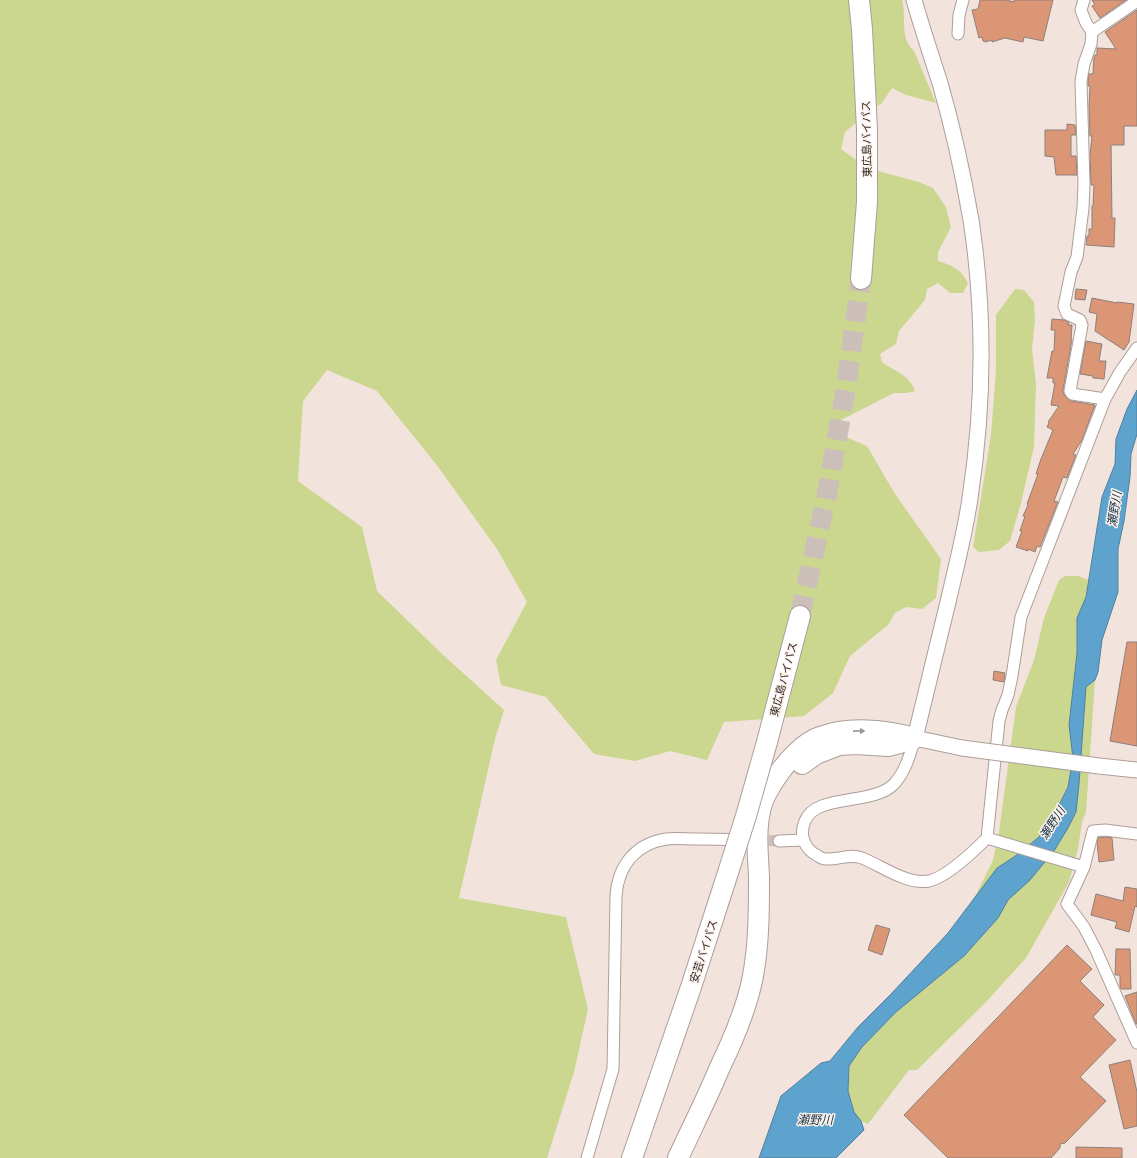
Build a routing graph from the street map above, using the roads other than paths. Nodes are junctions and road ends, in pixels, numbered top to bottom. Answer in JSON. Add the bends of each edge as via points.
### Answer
{"nodes":[{"id":1,"x":859,"y":0,"type":"edge"},
{"id":2,"x":914,"y":0,"type":"edge"},
{"id":3,"x":963,"y":0,"type":"edge"},
{"id":4,"x":1084,"y":0,"type":"edge"},
{"id":5,"x":1137,"y":1,"type":"edge"},
{"id":6,"x":1092,"y":32,"type":"junction"},
{"id":7,"x":958,"y":34,"type":"dead end"},
{"id":8,"x":861,"y":279,"type":"tunnel mouth"},
{"id":9,"x":1137,"y":348,"type":"edge"},
{"id":10,"x":1105,"y":399,"type":"junction"},
{"id":11,"x":800,"y":616,"type":"tunnel mouth"},
{"id":12,"x":915,"y":738,"type":"junction"},
{"id":13,"x":767,"y":742,"type":"joint"},
{"id":14,"x":1137,"y":770,"type":"edge"},
{"id":15,"x":1137,"y":834,"type":"edge"},
{"id":16,"x":991,"y":839,"type":"junction"},
{"id":17,"x":752,"y":840,"type":"tunnel mouth"},
{"id":18,"x":804,"y":840,"type":"junction"},
{"id":19,"x":779,"y":841,"type":"tunnel mouth"},
{"id":20,"x":1082,"y":866,"type":"junction"},
{"id":21,"x":1137,"y":1043,"type":"edge"},
{"id":22,"x":587,"y":1158,"type":"edge"},
{"id":23,"x":632,"y":1158,"type":"edge"},
{"id":24,"x":678,"y":1158,"type":"edge"},
{"id":25,"x":689,"y":1158,"type":"edge"}],
"edges":[{"from":1,"to":8,"type":"highway","name":"東広島バイパス","via":[[867,158],[867,202]]},
{"from":2,"to":12,"type":"street","via":[[942,91],[962,174],[976,266],[981,358],[970,498]]},
{"from":3,"to":7,"type":"street"},
{"from":4,"to":6,"type":"street","via":[[1081,10]]},
{"from":5,"to":6,"type":"street"},
{"from":6,"to":10,"type":"street","via":[[1081,81],[1084,184],[1081,230],[1064,306],[1067,314],[1080,320],[1082,325],[1070,391],[1072,394]]},
{"from":9,"to":10,"type":"street"},
{"from":10,"to":16,"type":"street","via":[[1021,617],[1012,676],[999,721]]},
{"from":11,"to":13,"type":"highway","name":"東広島バイパス"},
{"from":12,"to":14,"type":"street","bridge":true,"via":[[962,748]]},
{"from":12,"to":18,"type":"street","via":[[907,765],[893,785],[882,793],[827,804],[810,812],[802,831]]},
{"from":24,"to":12,"type":"highway","one_way":true,"via":[[735,1035],[746,1005],[757,946],[758,831],[761,807],[771,784],[785,764],[819,737],[864,730],[899,733]]},
{"from":12,"to":25,"type":"highway","via":[[888,746],[839,745],[816,754],[794,770],[778,792],[771,811],[768,832],[768,945],[762,978],[744,1038]]},
{"from":13,"to":23,"type":"highway","name":"安芸バイパス","bridge":true,"via":[[691,987]]},
{"from":15,"to":20,"type":"street","via":[[1093,831]]},
{"from":16,"to":18,"type":"street","via":[[941,877],[930,881],[911,880],[860,857],[846,856],[824,860],[805,846]]},
{"from":16,"to":20,"type":"street"},
{"from":17,"to":22,"type":"street","via":[[667,839],[639,849],[622,869],[616,896],[613,1069]]},
{"from":18,"to":19,"type":"street"},
{"from":20,"to":21,"type":"street","via":[[1068,904],[1096,950]]}]}
